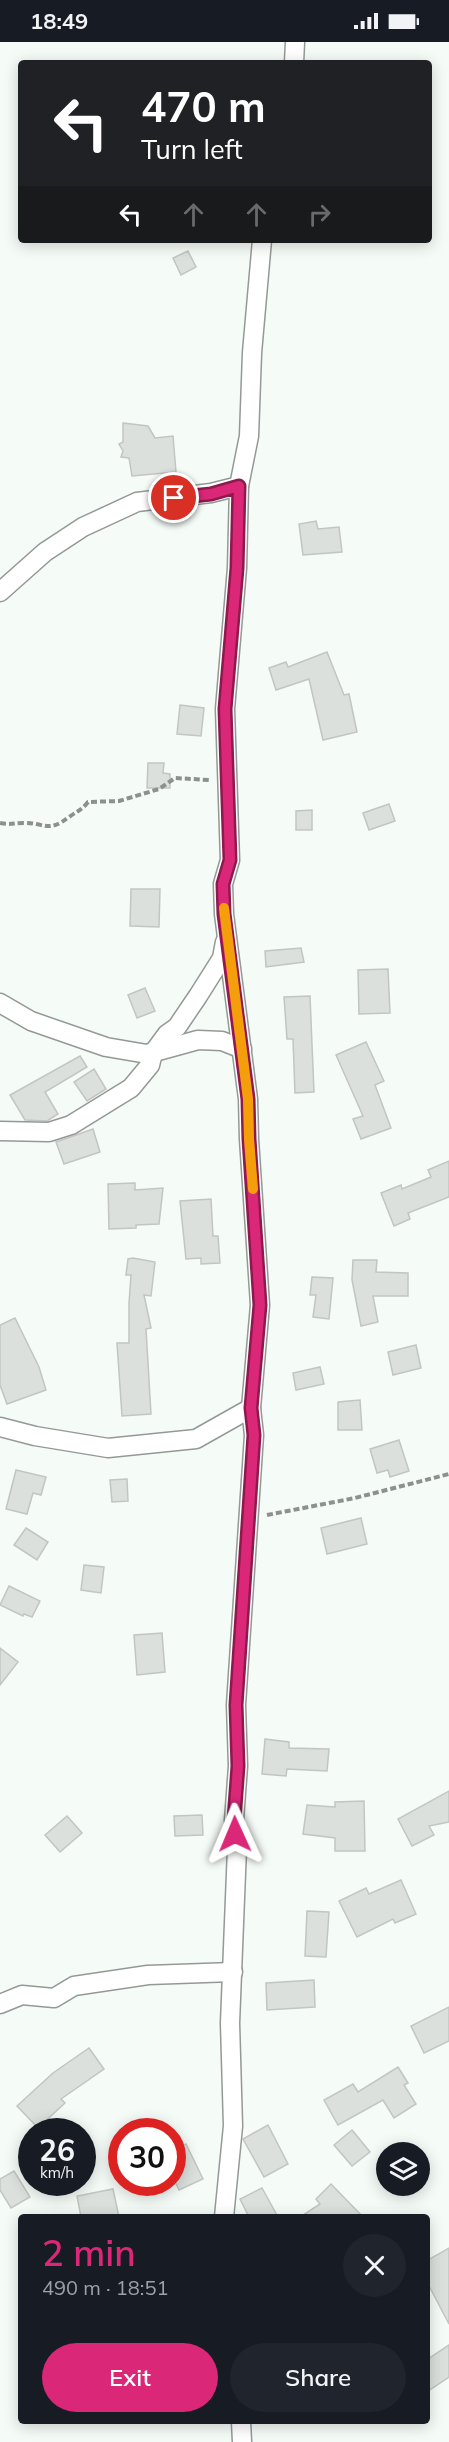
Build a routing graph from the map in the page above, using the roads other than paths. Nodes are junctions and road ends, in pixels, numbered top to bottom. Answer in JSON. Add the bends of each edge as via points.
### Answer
{"nodes":[{"id":1,"x":295,"y":42,"type":"edge"},
{"id":2,"x":294,"y":60,"type":"edge"},
{"id":3,"x":262,"y":243,"type":"edge"},
{"id":4,"x":239,"y":486,"type":"junction"},
{"id":5,"x":0,"y":592,"type":"edge"},
{"id":6,"x":227,"y":934,"type":"junction"},
{"id":7,"x":0,"y":1004,"type":"edge"},
{"id":8,"x":242,"y":1049,"type":"junction"},
{"id":9,"x":153,"y":1053,"type":"junction"},
{"id":10,"x":0,"y":1131,"type":"edge"},
{"id":11,"x":251,"y":1408,"type":"junction"},
{"id":12,"x":0,"y":1426,"type":"edge"},
{"id":13,"x":233,"y":1972,"type":"junction"},
{"id":14,"x":0,"y":2004,"type":"edge"},
{"id":15,"x":224,"y":2214,"type":"edge"},
{"id":16,"x":241,"y":2424,"type":"edge"},
{"id":17,"x":242,"y":2442,"type":"edge"}],
"edges":[{"from":1,"to":2,"type":"street"},
{"from":3,"to":4,"type":"street","via":[[249,436]]},
{"from":4,"to":5,"type":"street","via":[[211,494],[138,502],[74,533],[45,552]]},
{"from":4,"to":6,"type":"street","via":[[237,568],[225,709],[230,860],[223,884]]},
{"from":6,"to":8,"type":"street"},
{"from":6,"to":9,"type":"street","via":[[222,958],[177,1027]]},
{"from":7,"to":9,"type":"street","via":[[31,1021],[106,1047]]},
{"from":8,"to":9,"type":"street","via":[[222,1041],[198,1040]]},
{"from":8,"to":11,"type":"street","via":[[260,1305]]},
{"from":9,"to":10,"type":"street","via":[[150,1065],[131,1088],[71,1125],[49,1132]]},
{"from":11,"to":12,"type":"street","via":[[196,1439],[108,1448]]},
{"from":11,"to":13,"type":"street","via":[[254,1435],[236,1705]]},
{"from":13,"to":14,"type":"street","via":[[148,1975],[74,1986],[54,1998],[22,1995]]},
{"from":13,"to":15,"type":"street","via":[[233,2126]]},
{"from":16,"to":17,"type":"street"}]}
